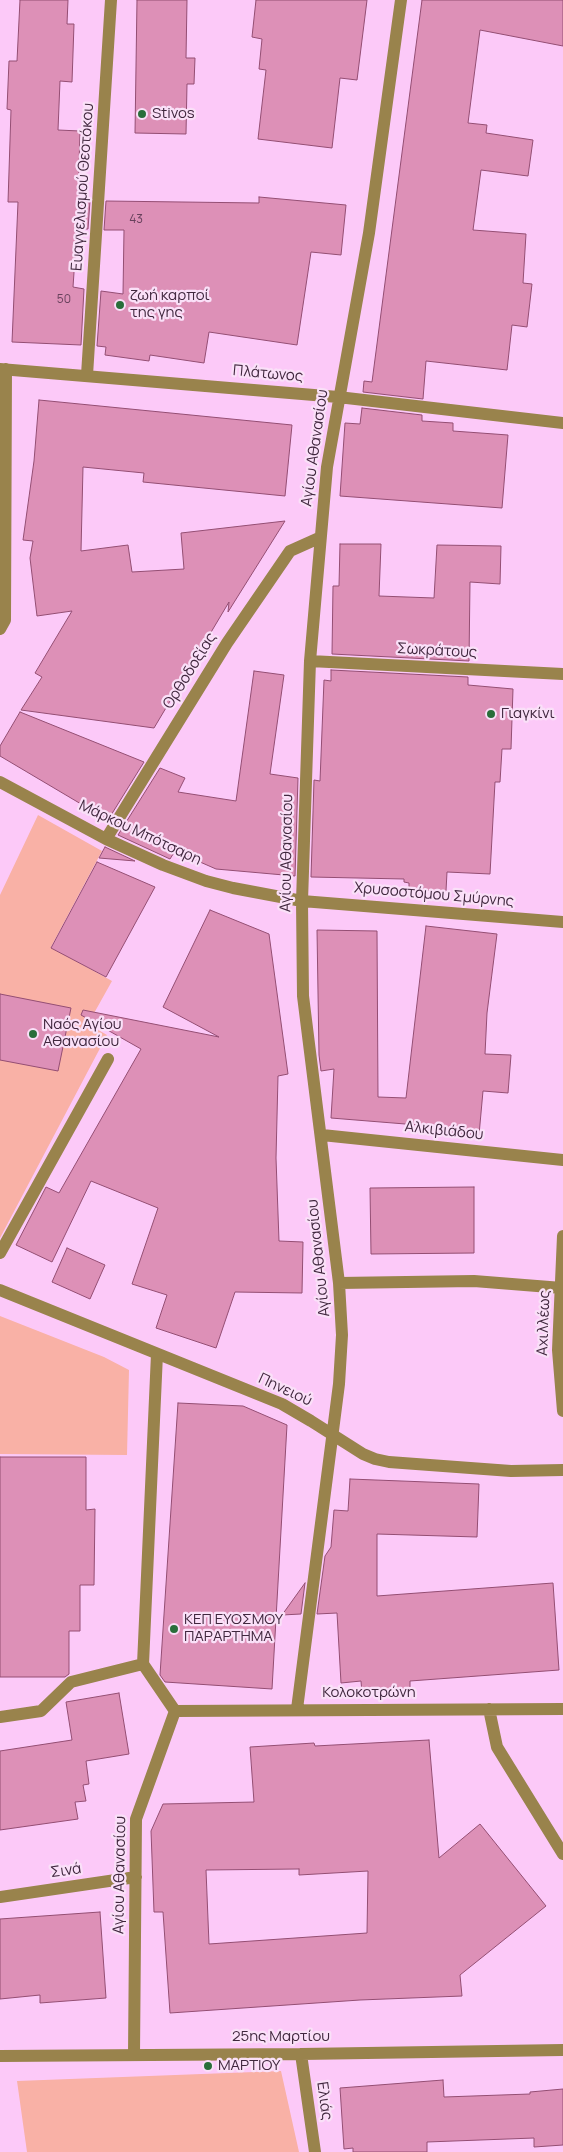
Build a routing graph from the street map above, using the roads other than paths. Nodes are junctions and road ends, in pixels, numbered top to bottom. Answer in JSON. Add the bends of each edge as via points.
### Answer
{"nodes":[{"id":1,"x":112,"y":0,"type":"edge"},
{"id":2,"x":401,"y":0,"type":"edge"},
{"id":3,"x":3,"y":369,"type":"edge"},
{"id":4,"x":87,"y":375,"type":"junction"},
{"id":5,"x":338,"y":397,"type":"junction"},
{"id":6,"x":563,"y":423,"type":"edge"},
{"id":7,"x":319,"y":538,"type":"junction"},
{"id":8,"x":0,"y":629,"type":"edge"},
{"id":9,"x":310,"y":661,"type":"junction"},
{"id":10,"x":563,"y":674,"type":"edge"},
{"id":11,"x":0,"y":782,"type":"edge"},
{"id":12,"x":106,"y":839,"type":"junction"},
{"id":13,"x":302,"y":901,"type":"junction"},
{"id":14,"x":563,"y":922,"type":"edge"},
{"id":15,"x":108,"y":1059,"type":"dead end"},
{"id":16,"x":322,"y":1135,"type":"junction"},
{"id":17,"x":563,"y":1160,"type":"edge"},
{"id":18,"x":563,"y":1236,"type":"edge"},
{"id":19,"x":0,"y":1253,"type":"edge"},
{"id":20,"x":339,"y":1283,"type":"junction"},
{"id":21,"x":562,"y":1288,"type":"junction"},
{"id":22,"x":0,"y":1290,"type":"edge"},
{"id":23,"x":157,"y":1354,"type":"junction"},
{"id":24,"x":562,"y":1398,"type":"edge"},
{"id":25,"x":563,"y":1411,"type":"edge"},
{"id":26,"x":331,"y":1434,"type":"junction"},
{"id":27,"x":563,"y":1470,"type":"edge"},
{"id":28,"x":143,"y":1664,"type":"junction"},
{"id":29,"x":298,"y":1709,"type":"junction"},
{"id":30,"x":489,"y":1709,"type":"junction"},
{"id":31,"x":563,"y":1709,"type":"edge"},
{"id":32,"x":175,"y":1711,"type":"junction"},
{"id":33,"x":0,"y":1717,"type":"edge"},
{"id":34,"x":563,"y":1854,"type":"edge"},
{"id":35,"x":136,"y":1877,"type":"junction"},
{"id":36,"x":0,"y":1897,"type":"edge"},
{"id":37,"x":563,"y":2050,"type":"edge"},
{"id":38,"x":134,"y":2054,"type":"junction"},
{"id":39,"x":301,"y":2054,"type":"junction"},
{"id":40,"x":0,"y":2056,"type":"edge"},
{"id":41,"x":315,"y":2152,"type":"edge"}],
"edges":[{"from":1,"to":4,"type":"street","name":"Ευαγγελισμού Θεοτόκου"},
{"from":2,"to":5,"type":"street","name":"Αγίου Αθανασίου","via":[[369,233]]},
{"from":3,"to":4,"type":"street","name":"Πλάτωνος"},
{"from":3,"to":8,"type":"street","via":[[5,620]]},
{"from":4,"to":5,"type":"street","name":"Πλάτωνος"},
{"from":5,"to":6,"type":"street","name":"Πλάτωνος"},
{"from":5,"to":7,"type":"street","name":"Αγίου Αθανασίου"},
{"from":7,"to":9,"type":"street","name":"Αγίου Αθανασίου"},
{"from":7,"to":12,"type":"street","name":"Ορθοδοξίας","via":[[290,551],[227,643]]},
{"from":9,"to":10,"type":"street","name":"Σωκράτους"},
{"from":9,"to":13,"type":"street","name":"Αγίου Αθανασίου"},
{"from":11,"to":12,"type":"street","name":"Μάρκου Μπότσαρη"},
{"from":12,"to":13,"type":"street","name":"Μάρκου Μπότσαρη","via":[[206,881]]},
{"from":13,"to":14,"type":"street","name":"Χρυσοστόμου Σμύρνης"},
{"from":13,"to":16,"type":"street","name":"Αγίου Αθανασίου","via":[[305,1025]]},
{"from":15,"to":19,"type":"street"},
{"from":16,"to":17,"type":"street","name":"Αλκιβιάδου"},
{"from":16,"to":20,"type":"street","name":"Αγίου Αθανασίου"},
{"from":18,"to":21,"type":"street","name":"Αχιλλέως"},
{"from":20,"to":21,"type":"street","via":[[474,1281]]},
{"from":20,"to":26,"type":"street","name":"Αγίου Αθανασίου","via":[[341,1357]]},
{"from":21,"to":24,"type":"street","name":"Αχιλλέως","via":[[558,1350]]},
{"from":22,"to":23,"type":"street","name":"Πηνειού"},
{"from":23,"to":26,"type":"street","name":"Πηνειού","via":[[288,1407]]},
{"from":23,"to":28,"type":"street"},
{"from":24,"to":25,"type":"street","name":"Αχιλλέως"},
{"from":26,"to":27,"type":"street","name":"Πηνειού","via":[[362,1454],[389,1462],[511,1471]]},
{"from":26,"to":29,"type":"street","name":"Αγίου Αθανασίου"},
{"from":28,"to":32,"type":"street"},
{"from":28,"to":33,"type":"street","via":[[71,1682],[41,1711]]},
{"from":29,"to":30,"type":"street","name":"Κολοκοτρώνη"},
{"from":29,"to":32,"type":"street","name":"Κολοκοτρώνη"},
{"from":30,"to":31,"type":"street","name":"Κολοκοτρώνη"},
{"from":30,"to":34,"type":"street","via":[[498,1747]]},
{"from":32,"to":35,"type":"street","name":"Αγίου Αθανασίου","via":[[136,1819]]},
{"from":35,"to":36,"type":"street","name":"Σινά"},
{"from":35,"to":38,"type":"street","name":"Αγίου Αθανασίου"},
{"from":37,"to":39,"type":"street","name":"25ης Μαρτίου"},
{"from":38,"to":39,"type":"street","name":"25ης Μαρτίου"},
{"from":38,"to":40,"type":"street","name":"25ης Μαρτίου"},
{"from":39,"to":41,"type":"street","name":"Ελιάς"}]}
